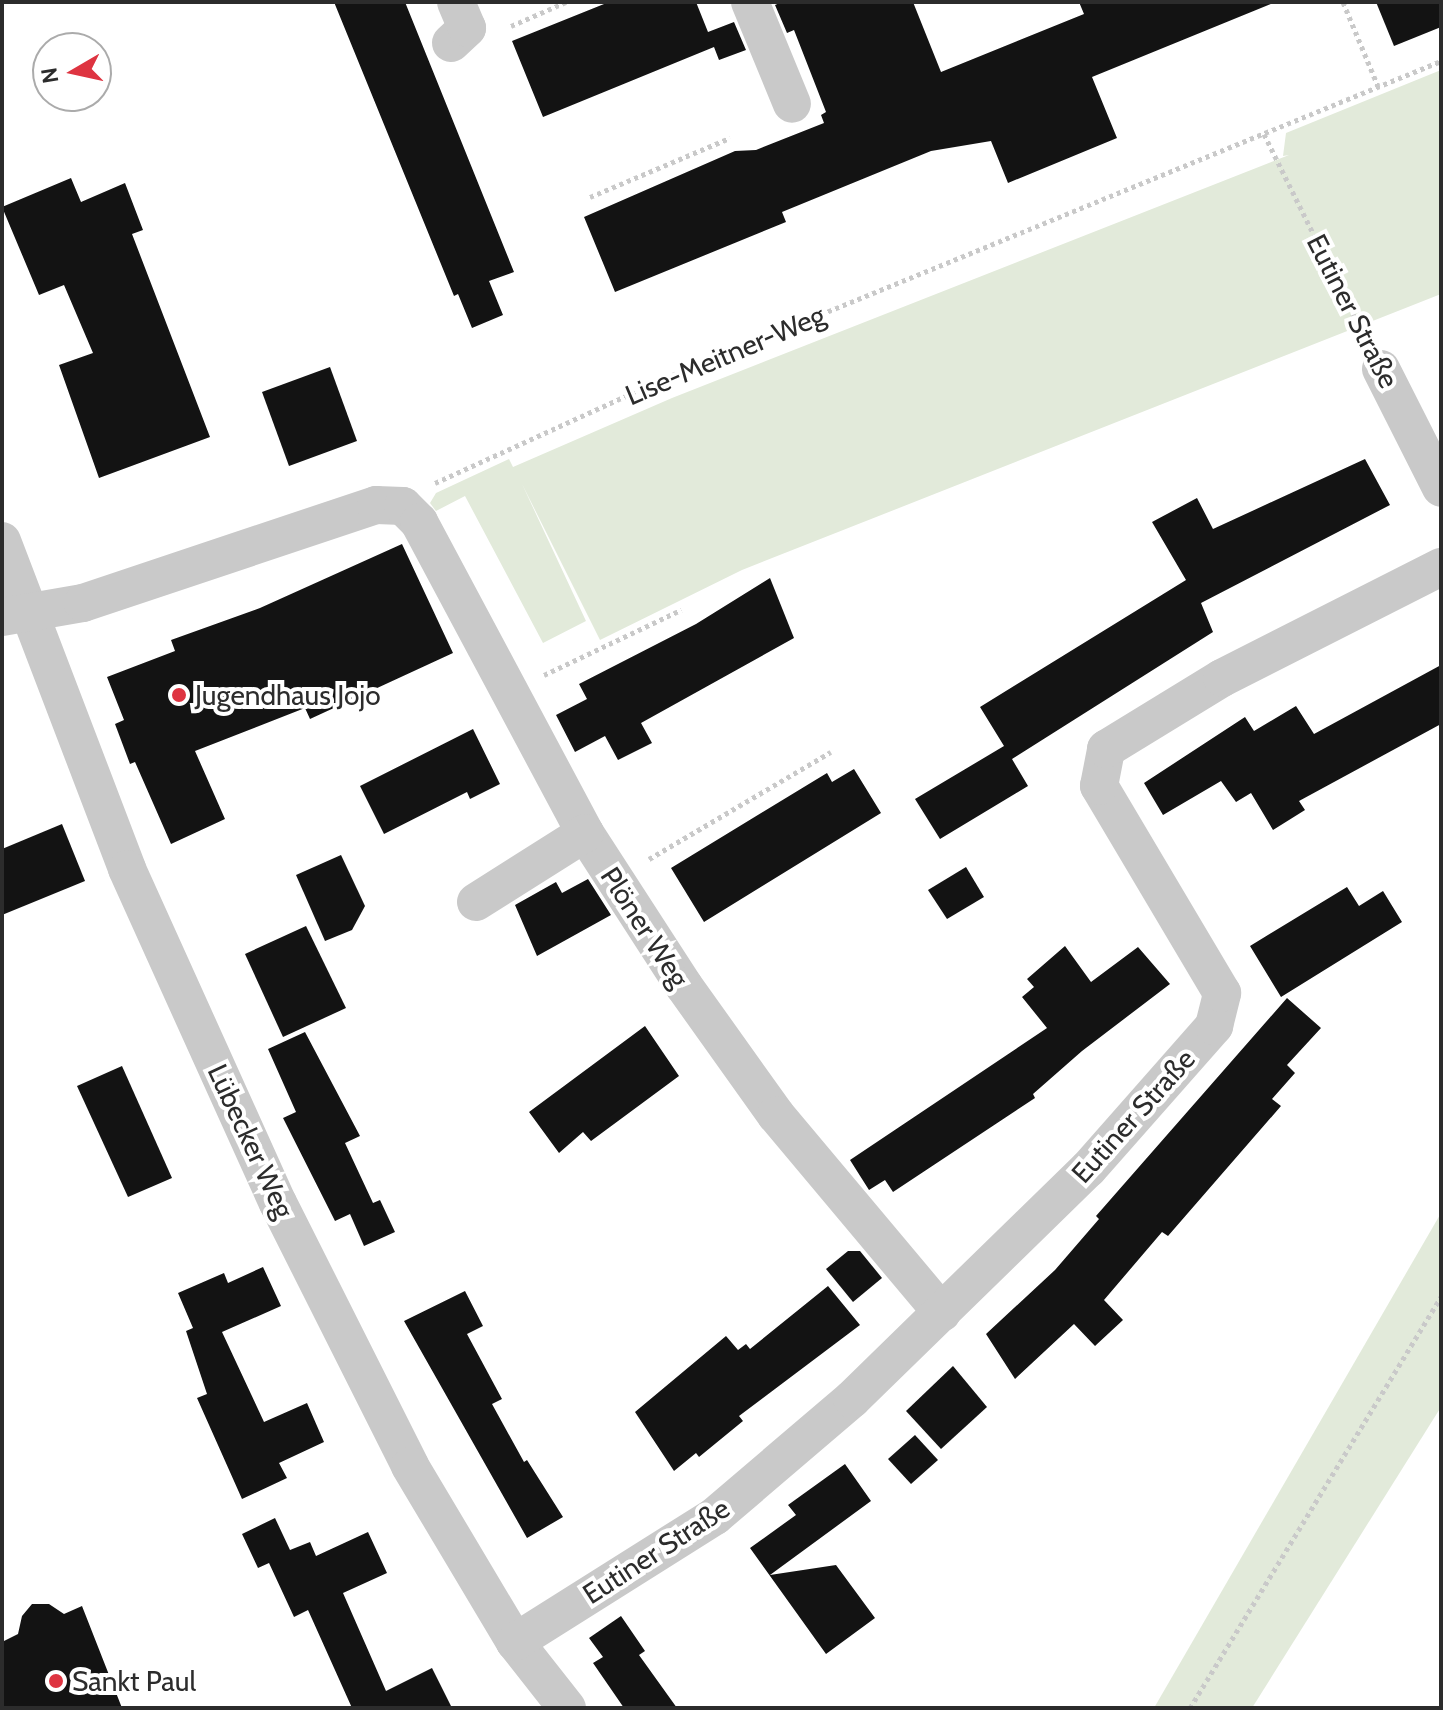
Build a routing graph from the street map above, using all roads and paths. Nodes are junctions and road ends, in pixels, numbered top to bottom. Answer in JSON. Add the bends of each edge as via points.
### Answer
{"nodes":[{"id":1,"x":456,"y":2,"type":"edge"},
{"id":2,"x":566,"y":2,"type":"edge"},
{"id":3,"x":750,"y":2,"type":"edge"},
{"id":4,"x":1343,"y":2,"type":"edge"},
{"id":5,"x":511,"y":26,"type":"dead end"},
{"id":6,"x":451,"y":43,"type":"dead end"},
{"id":7,"x":1441,"y":61,"type":"edge"},
{"id":8,"x":1378,"y":86,"type":"junction"},
{"id":9,"x":792,"y":104,"type":"dead end"},
{"id":10,"x":1264,"y":134,"type":"junction"},
{"id":11,"x":730,"y":138,"type":"dead end"},
{"id":12,"x":590,"y":197,"type":"dead end"},
{"id":13,"x":1381,"y":369,"type":"joint"},
{"id":14,"x":1435,"y":477,"type":"edge"},
{"id":15,"x":403,"y":506,"type":"junction"},
{"id":16,"x":2,"y":541,"type":"edge"},
{"id":17,"x":1441,"y":567,"type":"edge"},
{"id":18,"x":681,"y":610,"type":"dead end"},
{"id":19,"x":15,"y":616,"type":"edge"},
{"id":20,"x":507,"y":693,"type":"junction"},
{"id":21,"x":831,"y":752,"type":"dead end"},
{"id":22,"x":585,"y":833,"type":"junction"},
{"id":23,"x":614,"y":880,"type":"junction"},
{"id":24,"x":476,"y":902,"type":"dead end"},
{"id":25,"x":1441,"y":1297,"type":"edge"},
{"id":26,"x":942,"y":1313,"type":"junction"},
{"id":27,"x":515,"y":1642,"type":"junction"},
{"id":28,"x":567,"y":1708,"type":"edge"},
{"id":29,"x":1190,"y":1708,"type":"edge"}],
"edges":[{"from":1,"to":6,"type":"street","via":[[467,28]]},
{"from":2,"to":5,"type":"path"},
{"from":3,"to":9,"type":"street"},
{"from":4,"to":8,"type":"path"},
{"from":7,"to":8,"type":"path","name":"Lise-Meitner-Weg"},
{"from":8,"to":10,"type":"path","name":"Lise-Meitner-Weg"},
{"from":10,"to":13,"type":"path","name":"Eutiner Straße"},
{"from":10,"to":15,"type":"path","name":"Lise-Meitner-Weg","via":[[665,378],[424,488]]},
{"from":11,"to":12,"type":"path"},
{"from":13,"to":14,"type":"street","name":"Eutiner Straße"},
{"from":15,"to":19,"type":"street","via":[[376,505],[83,603]]},
{"from":15,"to":20,"type":"street","name":"Plöner Weg","via":[[419,522]]},
{"from":16,"to":19,"type":"street","name":"Lübecker Weg"},
{"from":17,"to":26,"type":"street","name":"Eutiner Straße","via":[[1222,678],[1106,749],[1099,786],[1222,993],[1214,1026],[1088,1169]]},
{"from":18,"to":20,"type":"path"},
{"from":19,"to":27,"type":"street","name":"Lübecker Weg","via":[[278,1203],[410,1466]]},
{"from":20,"to":22,"type":"street","name":"Plöner Weg"},
{"from":21,"to":23,"type":"path"},
{"from":22,"to":23,"type":"street","name":"Plöner Weg"},
{"from":22,"to":24,"type":"street"},
{"from":23,"to":26,"type":"street","name":"Plöner Weg","via":[[776,1115]]},
{"from":25,"to":29,"type":"path"},
{"from":26,"to":27,"type":"street","name":"Eutiner Straße","via":[[852,1399],[715,1516]]},
{"from":27,"to":28,"type":"street","name":"Lübecker Weg"}]}
